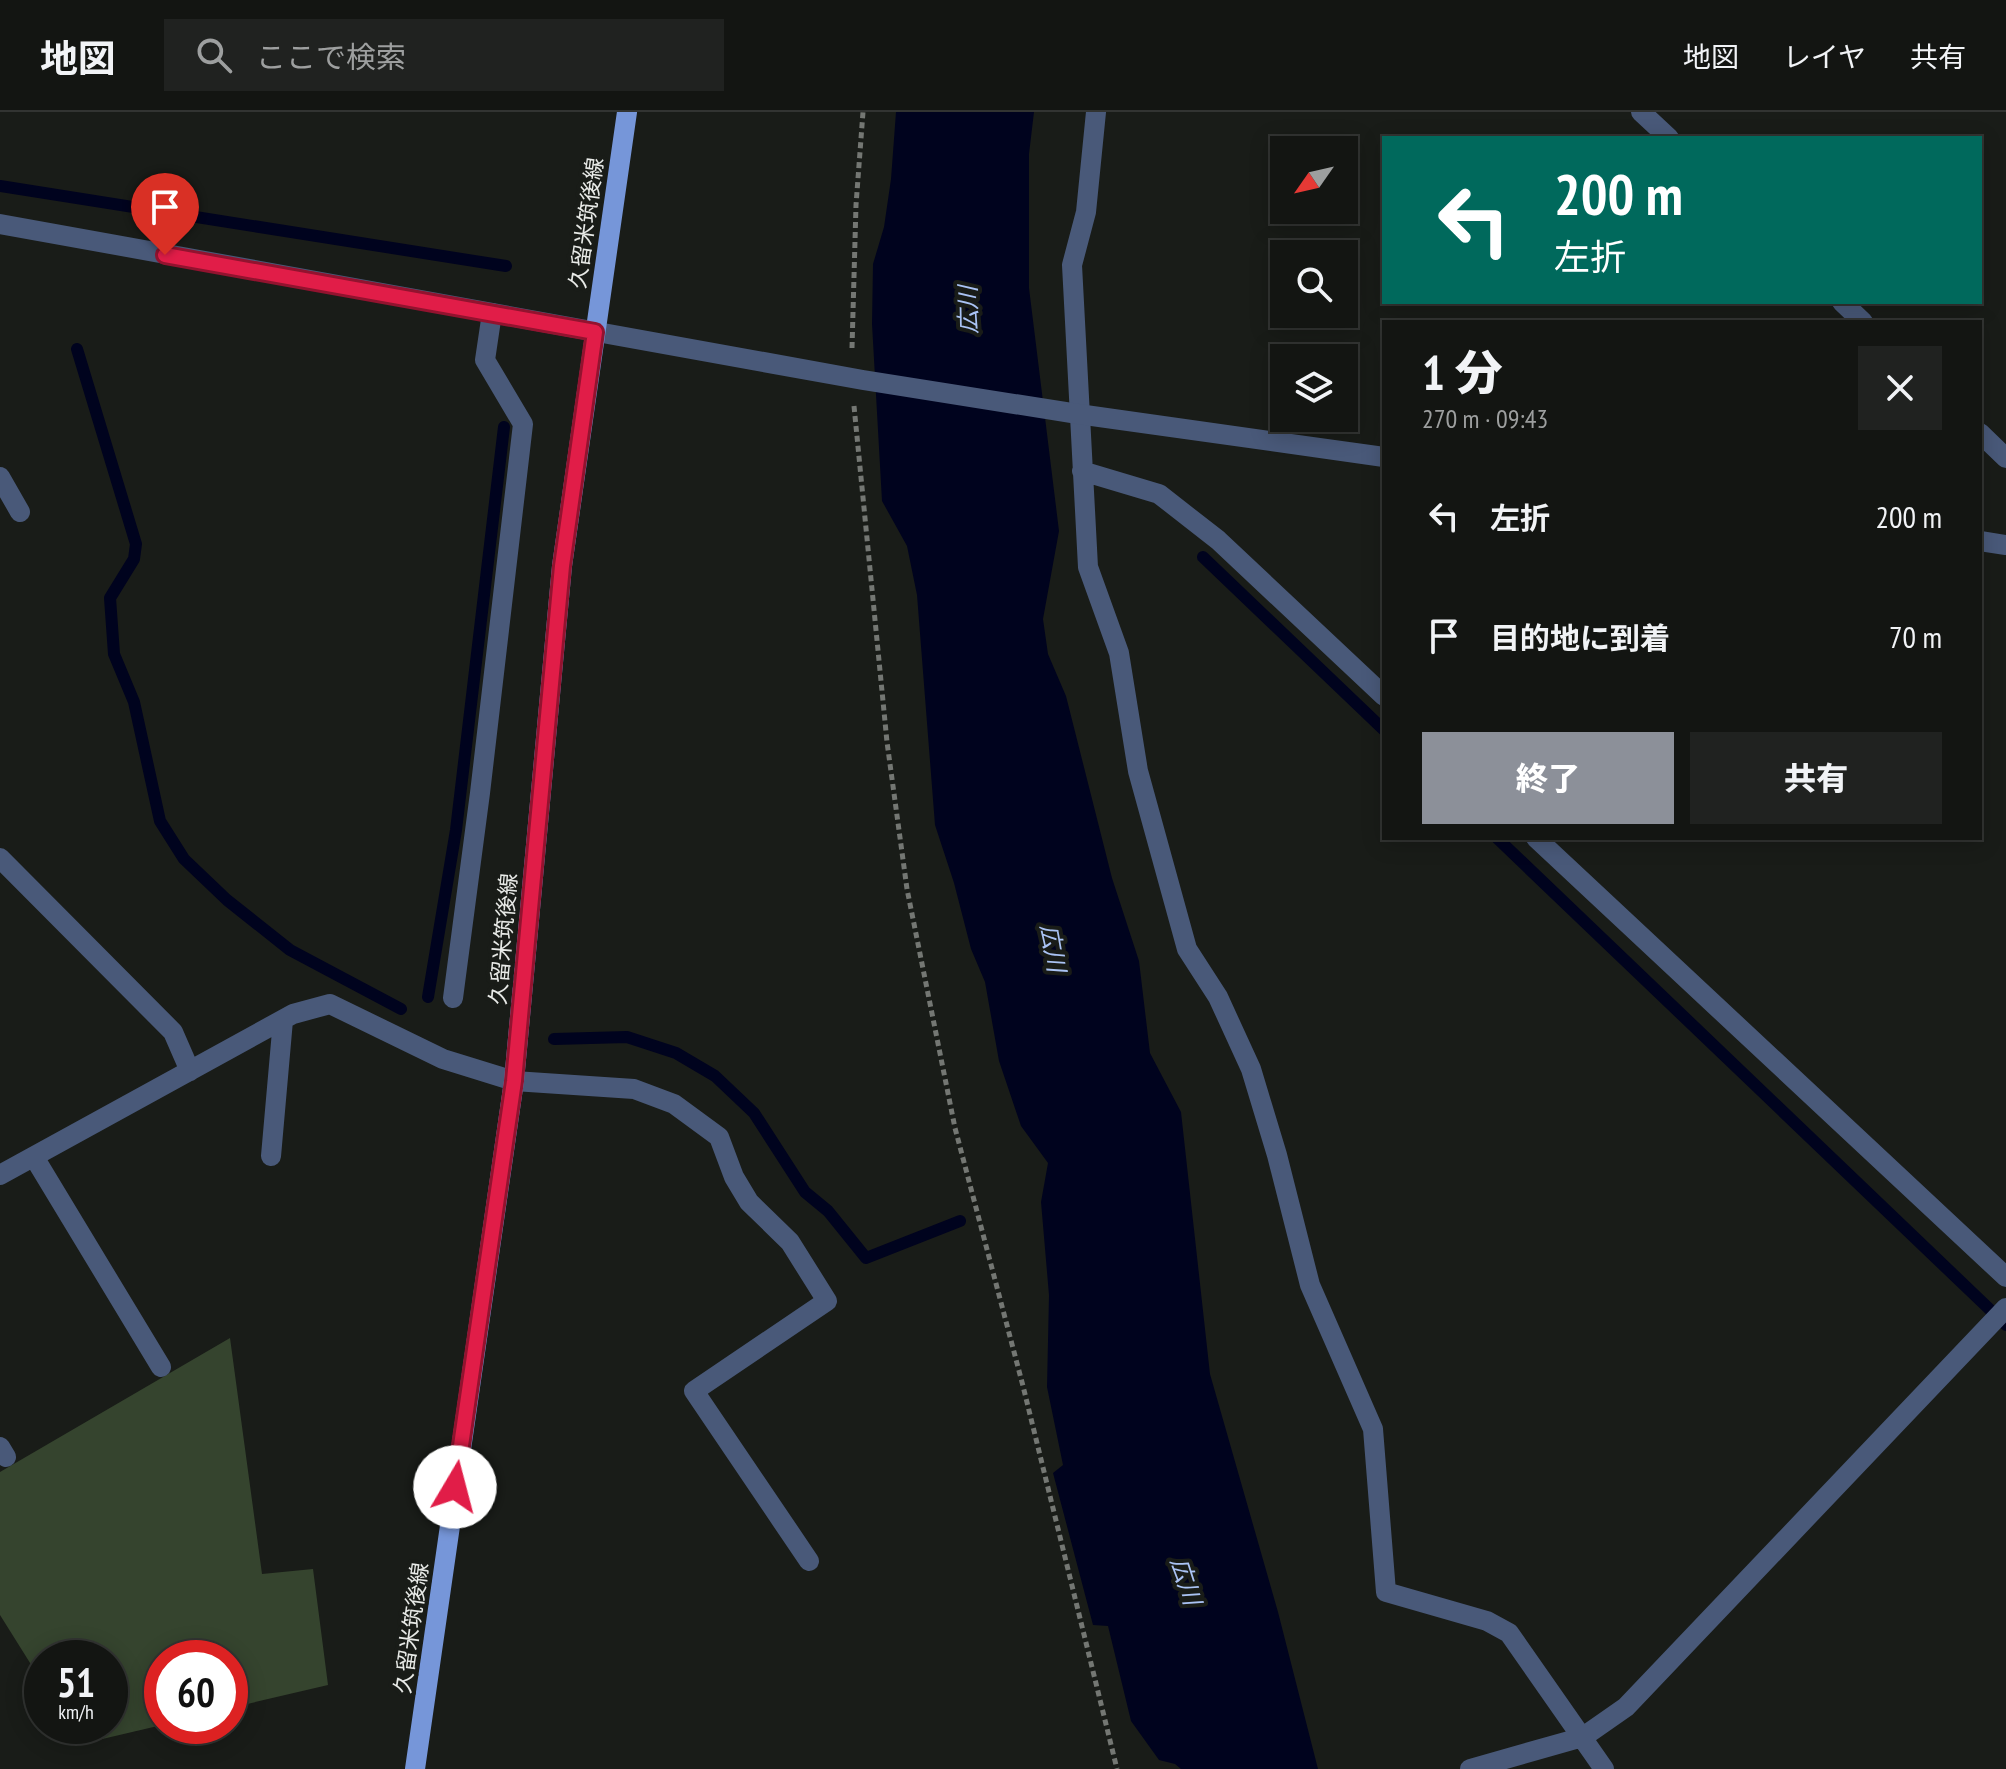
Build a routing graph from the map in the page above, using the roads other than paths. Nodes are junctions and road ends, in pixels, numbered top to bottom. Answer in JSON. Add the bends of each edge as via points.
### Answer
{"nodes":[{"id":1,"x":627,"y":112,"type":"edge"},
{"id":2,"x":1096,"y":112,"type":"edge"},
{"id":3,"x":1641,"y":112,"type":"edge"},
{"id":4,"x":1667,"y":136,"type":"edge"},
{"id":5,"x":0,"y":224,"type":"edge"},
{"id":6,"x":1844,"y":304,"type":"edge"},
{"id":7,"x":492,"y":313,"type":"junction"},
{"id":8,"x":1861,"y":320,"type":"edge"},
{"id":9,"x":595,"y":332,"type":"junction"},
{"id":10,"x":1069,"y":412,"type":"junction"},
{"id":11,"x":1982,"y":435,"type":"edge"},
{"id":12,"x":1382,"y":457,"type":"edge"},
{"id":13,"x":2006,"y":458,"type":"edge"},
{"id":14,"x":1082,"y":471,"type":"junction"},
{"id":15,"x":0,"y":477,"type":"edge"},
{"id":16,"x":20,"y":512,"type":"dead end"},
{"id":17,"x":1982,"y":541,"type":"edge"},
{"id":18,"x":2006,"y":545,"type":"edge"},
{"id":19,"x":1382,"y":694,"type":"edge"},
{"id":20,"x":1538,"y":840,"type":"edge"},
{"id":21,"x":0,"y":858,"type":"edge"},
{"id":22,"x":453,"y":998,"type":"dead end"},
{"id":23,"x":283,"y":1020,"type":"junction"},
{"id":24,"x":190,"y":1071,"type":"junction"},
{"id":25,"x":514,"y":1081,"type":"junction"},
{"id":26,"x":271,"y":1156,"type":"dead end"},
{"id":27,"x":34,"y":1157,"type":"junction"},
{"id":28,"x":0,"y":1175,"type":"edge"},
{"id":29,"x":2006,"y":1277,"type":"edge"},
{"id":30,"x":2006,"y":1308,"type":"edge"},
{"id":31,"x":161,"y":1367,"type":"dead end"},
{"id":32,"x":809,"y":1561,"type":"dead end"},
{"id":33,"x":1583,"y":1737,"type":"junction"},
{"id":34,"x":415,"y":1769,"type":"edge"},
{"id":35,"x":1470,"y":1769,"type":"edge"},
{"id":36,"x":1604,"y":1769,"type":"edge"}],
"edges":[{"from":1,"to":9,"type":"main road","name":"久留米筑後線"},
{"from":2,"to":10,"type":"street","via":[[1086,212],[1072,265]]},
{"from":3,"to":4,"type":"street"},
{"from":5,"to":7,"type":"street"},
{"from":6,"to":8,"type":"street"},
{"from":7,"to":9,"type":"street"},
{"from":7,"to":22,"type":"street","via":[[485,360],[523,424]]},
{"from":9,"to":10,"type":"street"},
{"from":9,"to":25,"type":"main road","name":"久留米筑後線","via":[[562,566]]},
{"from":10,"to":12,"type":"street"},
{"from":10,"to":14,"type":"street"},
{"from":11,"to":13,"type":"street"},
{"from":14,"to":19,"type":"street","via":[[1159,494],[1218,540]]},
{"from":14,"to":33,"type":"street","via":[[1088,567],[1119,653],[1138,771],[1187,949],[1218,997],[1251,1069],[1310,1285],[1373,1429],[1386,1592],[1487,1621],[1509,1633]]},
{"from":15,"to":16,"type":"street"},
{"from":17,"to":18,"type":"street"},
{"from":20,"to":29,"type":"street"},
{"from":21,"to":24,"type":"street","via":[[173,1032]]},
{"from":23,"to":24,"type":"street"},
{"from":23,"to":25,"type":"street","via":[[330,1004],[443,1059]]},
{"from":23,"to":26,"type":"street"},
{"from":24,"to":27,"type":"street"},
{"from":25,"to":32,"type":"street","via":[[634,1089],[674,1104],[719,1137],[749,1202],[790,1242],[827,1301],[694,1391]]},
{"from":25,"to":34,"type":"main road","name":"久留米筑後線"},
{"from":27,"to":28,"type":"street"},
{"from":27,"to":31,"type":"street"},
{"from":30,"to":33,"type":"street","via":[[1626,1707]]},
{"from":33,"to":35,"type":"street"},
{"from":33,"to":36,"type":"street"}]}
